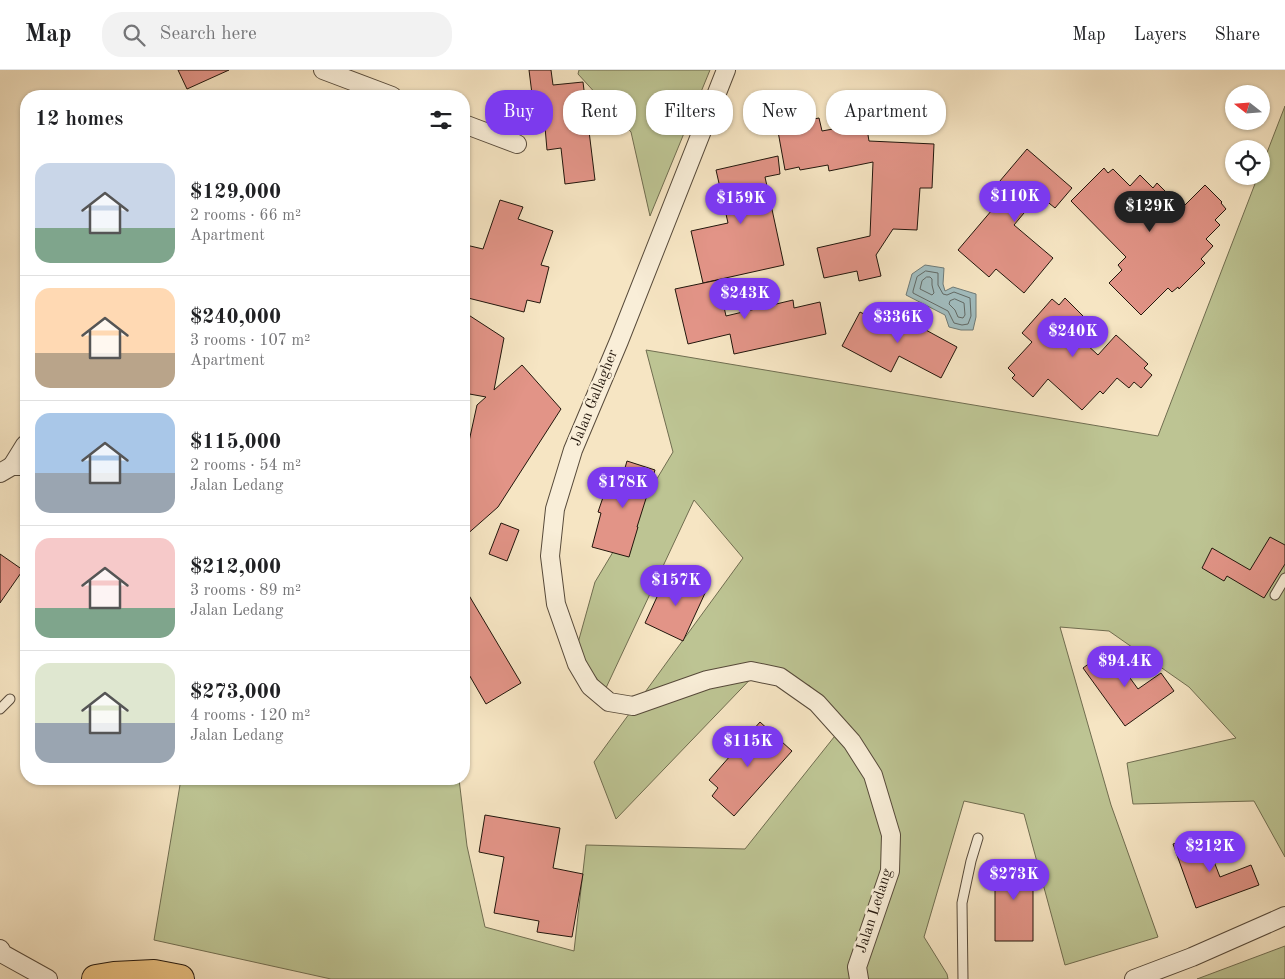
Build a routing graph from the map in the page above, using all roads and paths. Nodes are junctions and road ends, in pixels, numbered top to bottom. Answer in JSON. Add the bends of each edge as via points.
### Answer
{"nodes":[{"id":1,"x":323,"y":70,"type":"edge"},
{"id":2,"x":726,"y":70,"type":"edge"},
{"id":3,"x":376,"y":90,"type":"edge"},
{"id":4,"x":470,"y":126,"type":"edge"},
{"id":5,"x":517,"y":144,"type":"dead end"},
{"id":6,"x":20,"y":455,"type":"edge"},
{"id":7,"x":13,"y":468,"type":"edge"},
{"id":8,"x":1285,"y":578,"type":"edge"},
{"id":9,"x":1275,"y":595,"type":"dead end"},
{"id":10,"x":10,"y":699,"type":"dead end"},
{"id":11,"x":634,"y":706,"type":"joint"},
{"id":12,"x":0,"y":709,"type":"edge"},
{"id":13,"x":978,"y":838,"type":"dead end"},
{"id":14,"x":1285,"y":916,"type":"edge"},
{"id":15,"x":0,"y":949,"type":"edge"},
{"id":16,"x":48,"y":979,"type":"edge"},
{"id":17,"x":96,"y":979,"type":"edge"},
{"id":18,"x":180,"y":979,"type":"edge"},
{"id":19,"x":859,"y":979,"type":"edge"},
{"id":20,"x":962,"y":979,"type":"edge"},
{"id":21,"x":1134,"y":979,"type":"edge"}],
"edges":[{"from":1,"to":3,"type":"street"},
{"from":2,"to":11,"type":"street","name":"Jalan Gallagher","via":[[574,450],[555,509],[550,556],[556,604],[578,664],[590,686],[609,702]]},
{"from":4,"to":5,"type":"street"},
{"from":6,"to":7,"type":"street"},
{"from":8,"to":9,"type":"lane"},
{"from":10,"to":12,"type":"lane"},
{"from":11,"to":19,"type":"street","name":"Jalan Ledang","via":[[707,680],[751,671],[780,677],[817,702],[852,742],[873,776],[891,835],[890,871],[857,967]]},
{"from":13,"to":20,"type":"lane","via":[[962,903]]},
{"from":14,"to":21,"type":"street"},
{"from":15,"to":16,"type":"street"},
{"from":17,"to":18,"type":"main road","via":[[154,974]]}]}
